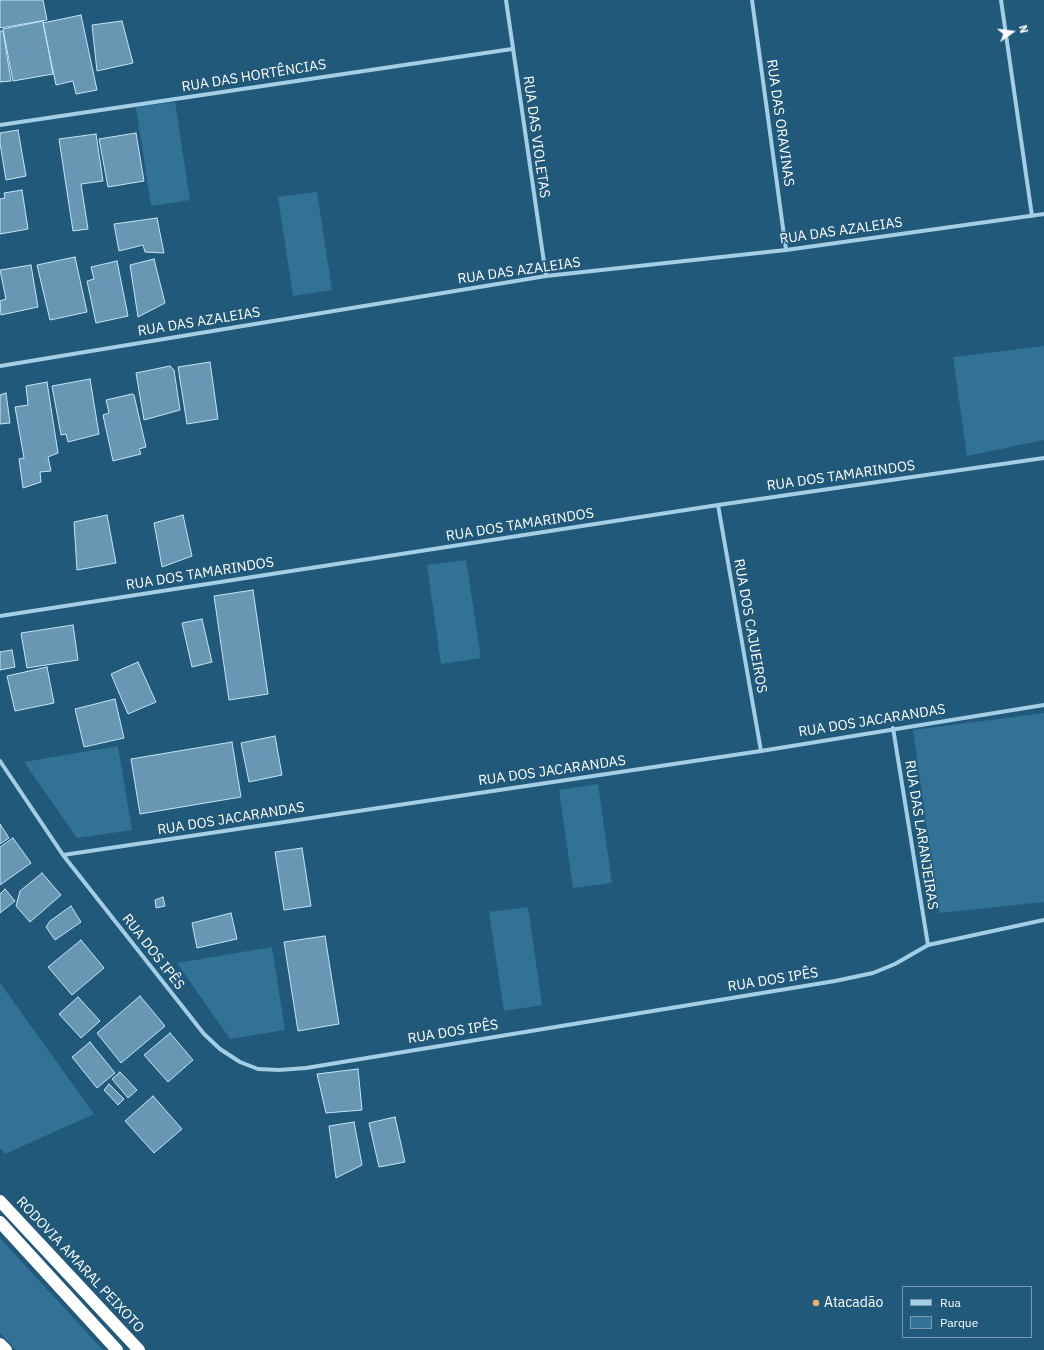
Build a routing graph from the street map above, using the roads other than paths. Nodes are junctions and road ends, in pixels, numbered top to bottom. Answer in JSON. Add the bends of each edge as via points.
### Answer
{"nodes":[{"id":1,"x":506,"y":0,"type":"edge"},
{"id":2,"x":752,"y":0,"type":"edge"},
{"id":3,"x":1001,"y":0,"type":"edge"},
{"id":4,"x":512,"y":49,"type":"junction"},
{"id":5,"x":0,"y":125,"type":"edge"},
{"id":6,"x":1044,"y":214,"type":"edge"},
{"id":7,"x":1032,"y":216,"type":"junction"},
{"id":8,"x":786,"y":250,"type":"junction"},
{"id":9,"x":546,"y":276,"type":"junction"},
{"id":10,"x":0,"y":366,"type":"edge"},
{"id":11,"x":1044,"y":458,"type":"edge"},
{"id":12,"x":718,"y":505,"type":"junction"},
{"id":13,"x":0,"y":616,"type":"edge"},
{"id":14,"x":1044,"y":705,"type":"edge"},
{"id":15,"x":893,"y":728,"type":"junction"},
{"id":16,"x":761,"y":751,"type":"junction"},
{"id":17,"x":0,"y":761,"type":"edge"},
{"id":18,"x":62,"y":855,"type":"junction"},
{"id":19,"x":1044,"y":920,"type":"edge"},
{"id":20,"x":928,"y":945,"type":"junction"},
{"id":21,"x":0,"y":1201,"type":"edge"},
{"id":22,"x":0,"y":1222,"type":"edge"},
{"id":23,"x":0,"y":1344,"type":"edge"},
{"id":24,"x":6,"y":1350,"type":"edge"},
{"id":25,"x":117,"y":1350,"type":"edge"},
{"id":26,"x":139,"y":1350,"type":"edge"}],
"edges":[{"from":1,"to":4,"type":"street","name":"RUA DAS VIOLETAS"},
{"from":2,"to":8,"type":"street","name":"RUA DAS ORAVINAS"},
{"from":3,"to":7,"type":"street"},
{"from":4,"to":5,"type":"street","name":"RUA DAS HORTÊNCIAS"},
{"from":4,"to":9,"type":"street","name":"RUA DAS VIOLETAS"},
{"from":6,"to":7,"type":"street","name":"RUA DAS AZALEIAS"},
{"from":7,"to":8,"type":"street","name":"RUA DAS AZALEIAS"},
{"from":8,"to":9,"type":"street","name":"RUA DAS AZALEIAS"},
{"from":9,"to":10,"type":"street","name":"RUA DAS AZALEIAS"},
{"from":11,"to":12,"type":"street","name":"RUA DOS TAMARINDOS"},
{"from":12,"to":13,"type":"street","name":"RUA DOS TAMARINDOS"},
{"from":12,"to":16,"type":"street","name":"RUA DOS CAJUEIROS"},
{"from":14,"to":15,"type":"street","name":"RUA DOS JACARANDAS"},
{"from":15,"to":16,"type":"street","name":"RUA DOS JACARANDAS"},
{"from":15,"to":20,"type":"street","name":"RUA DAS LARANJEIRAS"},
{"from":16,"to":18,"type":"street","name":"RUA DOS JACARANDAS"},
{"from":17,"to":18,"type":"street","name":"RUA DOS IPÊS"},
{"from":18,"to":20,"type":"street","name":"RUA DOS IPÊS","via":[[204,1034],[220,1049],[240,1062],[258,1069],[306,1068],[873,974]]},
{"from":19,"to":20,"type":"street","name":"RUA DOS IPÊS"},
{"from":21,"to":26,"type":"highway","name":"RODOVIA AMARAL PEIXOTO"},
{"from":22,"to":25,"type":"highway"},
{"from":23,"to":24,"type":"highway"}]}
